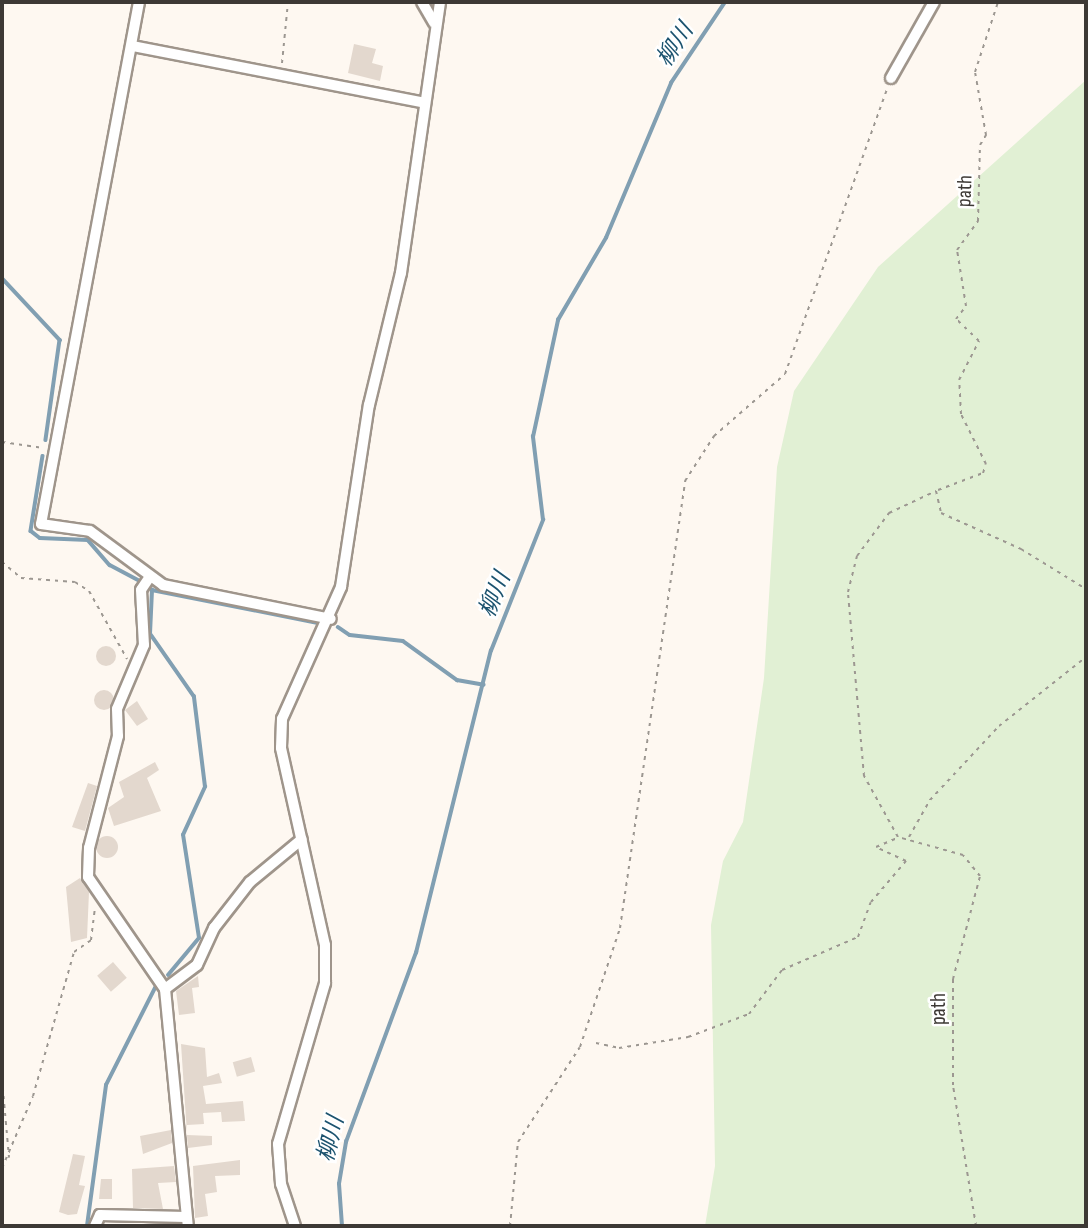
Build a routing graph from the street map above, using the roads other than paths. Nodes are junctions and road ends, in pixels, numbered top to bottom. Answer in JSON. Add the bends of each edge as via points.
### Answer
{"nodes":[{"id":1,"x":139,"y":2,"type":"edge"},
{"id":2,"x":422,"y":2,"type":"edge"},
{"id":3,"x":440,"y":2,"type":"edge"},
{"id":4,"x":934,"y":2,"type":"edge"},
{"id":5,"x":434,"y":23,"type":"junction"},
{"id":6,"x":133,"y":46,"type":"junction"},
{"id":7,"x":891,"y":78,"type":"road end"},
{"id":8,"x":422,"y":102,"type":"junction"},
{"id":9,"x":149,"y":578,"type":"junction"},
{"id":10,"x":331,"y":620,"type":"junction"},
{"id":11,"x":302,"y":839,"type":"junction"},
{"id":12,"x":165,"y":989,"type":"junction"},
{"id":13,"x":187,"y":1222,"type":"edge"},
{"id":14,"x":94,"y":1226,"type":"edge"},
{"id":15,"x":295,"y":1226,"type":"edge"}],
"edges":[{"from":1,"to":6,"type":"street"},
{"from":2,"to":5,"type":"street"},
{"from":3,"to":5,"type":"street"},
{"from":4,"to":7,"type":"street"},
{"from":5,"to":8,"type":"street"},
{"from":6,"to":8,"type":"street"},
{"from":6,"to":9,"type":"street","via":[[82,287],[41,524],[90,531]]},
{"from":8,"to":10,"type":"street","via":[[401,273]]},
{"from":9,"to":10,"type":"street"},
{"from":9,"to":12,"type":"street","via":[[141,590],[144,645],[117,709],[118,736],[89,848],[88,877]]},
{"from":10,"to":11,"type":"street","via":[[282,719],[281,748]]},
{"from":11,"to":12,"type":"street","via":[[250,883],[214,928],[197,965]]},
{"from":11,"to":15,"type":"street","via":[[325,945],[324,983],[278,1144],[281,1184]]},
{"from":12,"to":13,"type":"street"},
{"from":13,"to":14,"type":"street","via":[[100,1215]]}]}
